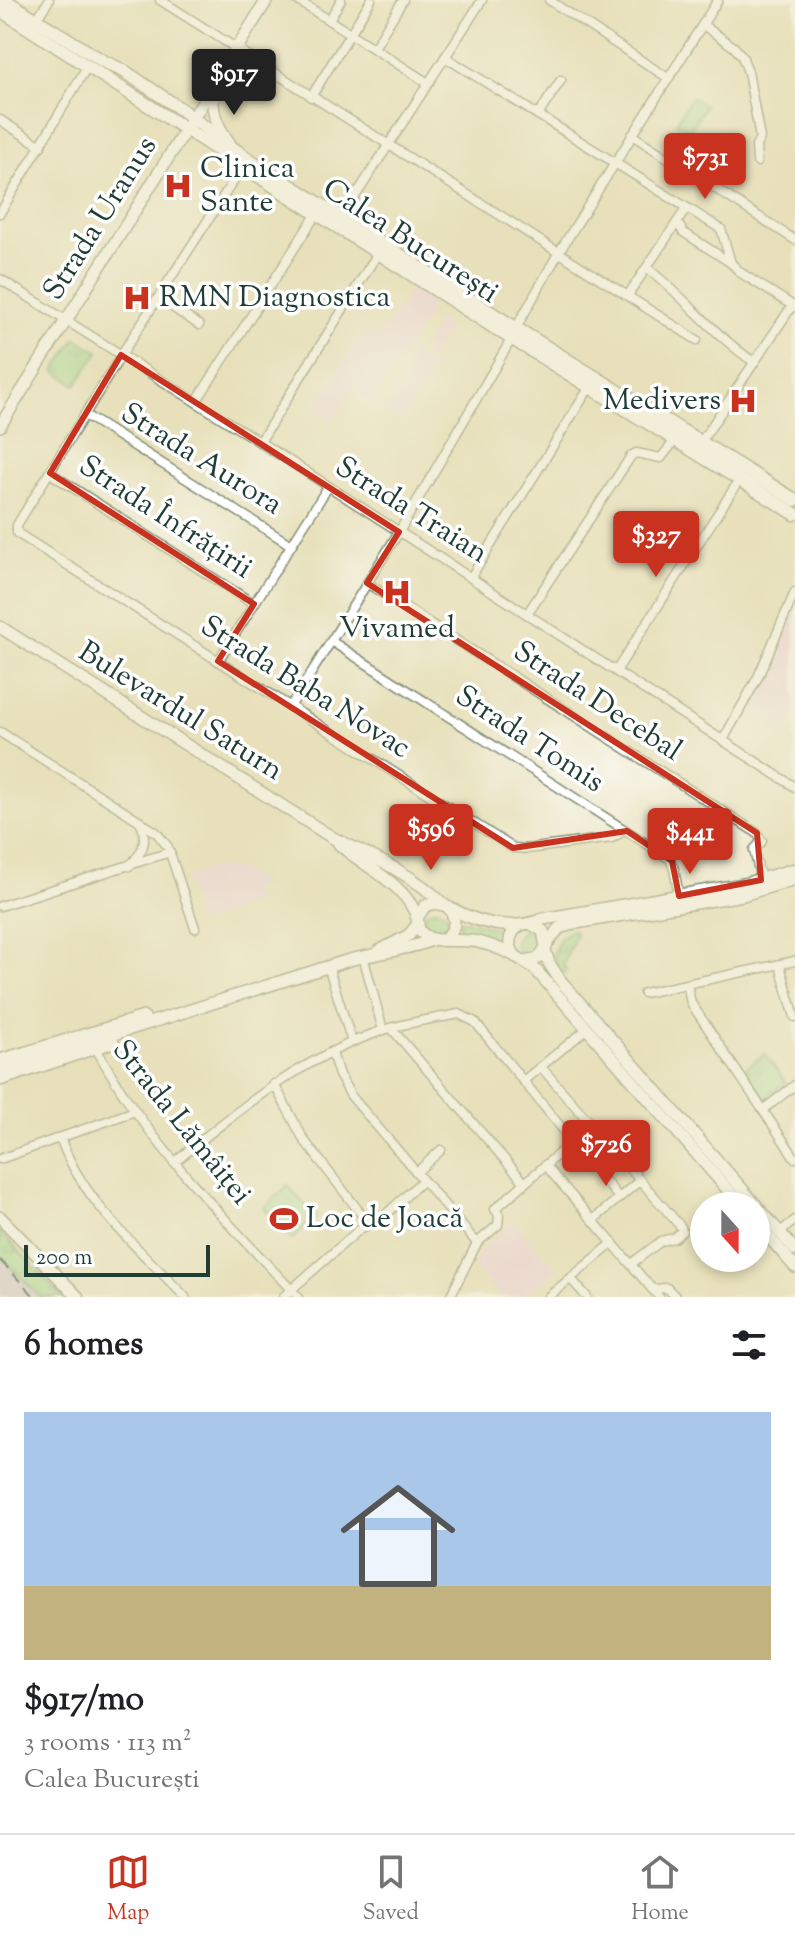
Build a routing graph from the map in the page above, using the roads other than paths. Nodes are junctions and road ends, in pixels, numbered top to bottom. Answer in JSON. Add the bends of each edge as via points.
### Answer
{"nodes":[{"id":1,"x":5,"y":0,"type":"edge"},
{"id":2,"x":49,"y":0,"type":"edge"},
{"id":3,"x":162,"y":0,"type":"edge"},
{"id":4,"x":267,"y":0,"type":"edge"},
{"id":5,"x":297,"y":0,"type":"edge"},
{"id":6,"x":341,"y":0,"type":"edge"},
{"id":7,"x":371,"y":0,"type":"edge"},
{"id":8,"x":403,"y":0,"type":"edge"},
{"id":9,"x":482,"y":0,"type":"edge"},
{"id":10,"x":549,"y":0,"type":"edge"},
{"id":11,"x":718,"y":0,"type":"edge"},
{"id":12,"x":0,"y":10,"type":"edge"},
{"id":13,"x":36,"y":20,"type":"junction"},
{"id":14,"x":329,"y":20,"type":"junction"},
{"id":15,"x":703,"y":25,"type":"junction"},
{"id":16,"x":351,"y":34,"type":"junction"},
{"id":17,"x":374,"y":48,"type":"junction"},
{"id":18,"x":236,"y":49,"type":"junction"},
{"id":19,"x":445,"y":57,"type":"junction"},
{"id":20,"x":87,"y":67,"type":"junction"},
{"id":21,"x":668,"y":78,"type":"junction"},
{"id":22,"x":561,"y":80,"type":"dead end"},
{"id":23,"x":216,"y":82,"type":"junction"},
{"id":24,"x":428,"y":83,"type":"junction"},
{"id":25,"x":311,"y":97,"type":"junction"},
{"id":26,"x":538,"y":115,"type":"junction"},
{"id":27,"x":192,"y":118,"type":"junction"},
{"id":28,"x":2,"y":125,"type":"edge"},
{"id":29,"x":185,"y":130,"type":"junction"},
{"id":30,"x":632,"y":135,"type":"junction"},
{"id":31,"x":387,"y":145,"type":"junction"},
{"id":32,"x":41,"y":146,"type":"junction"},
{"id":33,"x":242,"y":160,"type":"junction"},
{"id":34,"x":757,"y":162,"type":"dead end"},
{"id":35,"x":615,"y":163,"type":"junction"},
{"id":36,"x":686,"y":209,"type":"junction"},
{"id":37,"x":0,"y":213,"type":"edge"},
{"id":38,"x":317,"y":213,"type":"junction"},
{"id":39,"x":342,"y":217,"type":"junction"},
{"id":40,"x":677,"y":222,"type":"junction"},
{"id":41,"x":795,"y":240,"type":"edge"},
{"id":42,"x":559,"y":252,"type":"junction"},
{"id":43,"x":378,"y":253,"type":"junction"},
{"id":44,"x":731,"y":263,"type":"junction"},
{"id":45,"x":647,"y":268,"type":"junction"},
{"id":46,"x":0,"y":279,"type":"edge"},
{"id":47,"x":628,"y":295,"type":"junction"},
{"id":48,"x":158,"y":298,"type":"junction"},
{"id":49,"x":793,"y":306,"type":"edge"},
{"id":50,"x":66,"y":322,"type":"junction"},
{"id":51,"x":199,"y":325,"type":"dead end"},
{"id":52,"x":514,"y":333,"type":"junction"},
{"id":53,"x":697,"y":340,"type":"dead end"},
{"id":54,"x":121,"y":355,"type":"junction"},
{"id":55,"x":754,"y":362,"type":"junction"},
{"id":56,"x":591,"y":385,"type":"junction"},
{"id":57,"x":196,"y":402,"type":"junction"},
{"id":58,"x":85,"y":415,"type":"junction"},
{"id":59,"x":0,"y":426,"type":"edge"},
{"id":60,"x":676,"y":439,"type":"junction"},
{"id":61,"x":260,"y":442,"type":"junction"},
{"id":62,"x":701,"y":442,"type":"junction"},
{"id":63,"x":50,"y":473,"type":"junction"},
{"id":64,"x":740,"y":479,"type":"junction"},
{"id":65,"x":328,"y":487,"type":"junction"},
{"id":66,"x":795,"y":500,"type":"edge"},
{"id":67,"x":795,"y":514,"type":"edge"},
{"id":68,"x":399,"y":532,"type":"junction"},
{"id":69,"x":291,"y":545,"type":"junction"},
{"id":70,"x":471,"y":577,"type":"junction"},
{"id":71,"x":367,"y":583,"type":"junction"},
{"id":72,"x":795,"y":592,"type":"edge"},
{"id":73,"x":254,"y":604,"type":"junction"},
{"id":74,"x":527,"y":614,"type":"junction"},
{"id":75,"x":0,"y":627,"type":"edge"},
{"id":76,"x":331,"y":641,"type":"junction"},
{"id":77,"x":218,"y":661,"type":"junction"},
{"id":78,"x":616,"y":671,"type":"junction"},
{"id":79,"x":290,"y":707,"type":"junction"},
{"id":80,"x":0,"y":732,"type":"edge"},
{"id":81,"x":723,"y":740,"type":"junction"},
{"id":82,"x":795,"y":787,"type":"edge"},
{"id":83,"x":140,"y":821,"type":"junction"},
{"id":84,"x":622,"y":828,"type":"junction"},
{"id":85,"x":333,"y":838,"type":"junction"},
{"id":86,"x":170,"y":852,"type":"junction"},
{"id":87,"x":129,"y":866,"type":"junction"},
{"id":88,"x":795,"y":869,"type":"edge"},
{"id":89,"x":795,"y":879,"type":"edge"},
{"id":90,"x":761,"y":880,"type":"junction"},
{"id":91,"x":679,"y":896,"type":"junction"},
{"id":92,"x":0,"y":906,"type":"edge"},
{"id":93,"x":446,"y":906,"type":"junction"},
{"id":94,"x":417,"y":922,"type":"junction"},
{"id":95,"x":525,"y":925,"type":"junction"},
{"id":96,"x":195,"y":928,"type":"dead end"},
{"id":97,"x":436,"y":940,"type":"junction"},
{"id":98,"x":546,"y":947,"type":"junction"},
{"id":99,"x":369,"y":955,"type":"junction"},
{"id":100,"x":519,"y":958,"type":"junction"},
{"id":101,"x":795,"y":961,"type":"edge"},
{"id":102,"x":328,"y":966,"type":"junction"},
{"id":103,"x":780,"y":966,"type":"junction"},
{"id":104,"x":687,"y":985,"type":"junction"},
{"id":105,"x":261,"y":988,"type":"junction"},
{"id":106,"x":644,"y":993,"type":"dead end"},
{"id":107,"x":795,"y":1017,"type":"edge"},
{"id":108,"x":588,"y":1028,"type":"junction"},
{"id":109,"x":387,"y":1029,"type":"junction"},
{"id":110,"x":352,"y":1042,"type":"junction"},
{"id":111,"x":96,"y":1048,"type":"junction"},
{"id":112,"x":332,"y":1053,"type":"junction"},
{"id":113,"x":0,"y":1060,"type":"edge"},
{"id":114,"x":541,"y":1067,"type":"junction"},
{"id":115,"x":0,"y":1070,"type":"edge"},
{"id":116,"x":0,"y":1080,"type":"edge"},
{"id":117,"x":523,"y":1081,"type":"junction"},
{"id":118,"x":274,"y":1084,"type":"junction"},
{"id":119,"x":795,"y":1085,"type":"edge"},
{"id":120,"x":763,"y":1110,"type":"junction"},
{"id":121,"x":135,"y":1111,"type":"junction"},
{"id":122,"x":598,"y":1134,"type":"junction"},
{"id":123,"x":60,"y":1137,"type":"junction"},
{"id":124,"x":572,"y":1142,"type":"junction"},
{"id":125,"x":441,"y":1150,"type":"dead end"},
{"id":126,"x":795,"y":1158,"type":"edge"},
{"id":127,"x":0,"y":1159,"type":"edge"},
{"id":128,"x":174,"y":1163,"type":"junction"},
{"id":129,"x":545,"y":1165,"type":"junction"},
{"id":130,"x":418,"y":1171,"type":"junction"},
{"id":131,"x":422,"y":1181,"type":"junction"},
{"id":132,"x":639,"y":1181,"type":"junction"},
{"id":133,"x":525,"y":1183,"type":"junction"},
{"id":134,"x":730,"y":1192,"type":"edge"},
{"id":135,"x":619,"y":1198,"type":"junction"},
{"id":136,"x":0,"y":1217,"type":"edge"},
{"id":137,"x":593,"y":1220,"type":"junction"},
{"id":138,"x":795,"y":1220,"type":"edge"},
{"id":139,"x":369,"y":1224,"type":"junction"},
{"id":140,"x":779,"y":1233,"type":"junction"},
{"id":141,"x":770,"y":1238,"type":"edge"},
{"id":142,"x":477,"y":1243,"type":"junction"},
{"id":143,"x":613,"y":1243,"type":"junction"},
{"id":144,"x":795,"y":1250,"type":"edge"},
{"id":145,"x":631,"y":1264,"type":"junction"},
{"id":146,"x":795,"y":1267,"type":"edge"},
{"id":147,"x":571,"y":1279,"type":"junction"},
{"id":148,"x":295,"y":1293,"type":"edge"},
{"id":149,"x":655,"y":1293,"type":"edge"},
{"id":150,"x":78,"y":1297,"type":"edge"},
{"id":151,"x":185,"y":1297,"type":"edge"},
{"id":152,"x":283,"y":1297,"type":"edge"},
{"id":153,"x":450,"y":1297,"type":"edge"},
{"id":154,"x":548,"y":1297,"type":"edge"},
{"id":155,"x":587,"y":1297,"type":"edge"},
{"id":156,"x":676,"y":1297,"type":"edge"}],
"edges":[{"from":1,"to":13,"type":"main road","name":"Calea București"},
{"from":2,"to":13,"type":"street"},
{"from":3,"to":18,"type":"street"},
{"from":4,"to":18,"type":"main road","name":"Strada Uranus"},
{"from":5,"to":14,"type":"street"},
{"from":6,"to":14,"type":"street"},
{"from":7,"to":16,"type":"street"},
{"from":8,"to":17,"type":"street"},
{"from":9,"to":19,"type":"street"},
{"from":10,"to":21,"type":"street"},
{"from":11,"to":15,"type":"street"},
{"from":12,"to":20,"type":"main road","name":"Calea București"},
{"from":13,"to":27,"type":"main road","name":"Calea București"},
{"from":14,"to":16,"type":"street"},
{"from":15,"to":21,"type":"street"},
{"from":15,"to":34,"type":"street","via":[[737,49],[745,63],[760,138]]},
{"from":16,"to":17,"type":"street"},
{"from":16,"to":25,"type":"street"},
{"from":17,"to":24,"type":"street"},
{"from":18,"to":23,"type":"main road","name":"Strada Uranus"},
{"from":18,"to":25,"type":"street"},
{"from":19,"to":24,"type":"street"},
{"from":19,"to":26,"type":"street"},
{"from":20,"to":29,"type":"main road","name":"Calea București"},
{"from":20,"to":32,"type":"street"},
{"from":21,"to":30,"type":"street"},
{"from":22,"to":26,"type":"street"},
{"from":23,"to":27,"type":"main road","name":"Strada Uranus"},
{"from":23,"to":33,"type":"main road","via":[[216,120]]},
{"from":24,"to":31,"type":"street"},
{"from":25,"to":31,"type":"street"},
{"from":26,"to":35,"type":"street"},
{"from":27,"to":29,"type":"main road","name":"Strada Uranus"},
{"from":27,"to":33,"type":"main road","name":"Calea București"},
{"from":28,"to":32,"type":"street"},
{"from":29,"to":33,"type":"main road","name":"Calea București"},
{"from":29,"to":50,"type":"main road","name":"Strada Uranus"},
{"from":30,"to":35,"type":"street"},
{"from":30,"to":41,"type":"street"},
{"from":31,"to":39,"type":"street"},
{"from":31,"to":42,"type":"street"},
{"from":32,"to":37,"type":"street"},
{"from":33,"to":38,"type":"main road","name":"Calea București"},
{"from":33,"to":39,"type":"main road","name":"Calea București"},
{"from":33,"to":48,"type":"street"},
{"from":35,"to":36,"type":"street"},
{"from":35,"to":42,"type":"street"},
{"from":36,"to":40,"type":"street"},
{"from":36,"to":44,"type":"street","via":[[723,231]]},
{"from":38,"to":43,"type":"main road","name":"Calea București"},
{"from":38,"to":57,"type":"street"},
{"from":39,"to":52,"type":"main road","name":"Calea București"},
{"from":40,"to":44,"type":"street","via":[[683,232]]},
{"from":40,"to":45,"type":"street"},
{"from":42,"to":47,"type":"street"},
{"from":42,"to":52,"type":"street"},
{"from":43,"to":52,"type":"main road","name":"Calea București"},
{"from":43,"to":61,"type":"street"},
{"from":44,"to":49,"type":"street"},
{"from":45,"to":47,"type":"street"},
{"from":45,"to":55,"type":"street"},
{"from":46,"to":50,"type":"street","name":"Strada Traian"},
{"from":47,"to":53,"type":"street"},
{"from":48,"to":51,"type":"street"},
{"from":48,"to":54,"type":"street"},
{"from":49,"to":55,"type":"street"},
{"from":50,"to":54,"type":"street","name":"Strada Traian"},
{"from":50,"to":59,"type":"main road","name":"Strada Uranus"},
{"from":52,"to":56,"type":"main road","name":"Calea București"},
{"from":52,"to":62,"type":"main road","name":"Calea București"},
{"from":52,"to":68,"type":"street"},
{"from":54,"to":57,"type":"street","name":"Strada Traian"},
{"from":54,"to":58,"type":"street"},
{"from":55,"to":62,"type":"street"},
{"from":56,"to":60,"type":"main road","name":"Calea București"},
{"from":56,"to":70,"type":"street"},
{"from":57,"to":61,"type":"street","name":"Strada Traian"},
{"from":58,"to":63,"type":"street"},
{"from":58,"to":69,"type":"street","name":"Strada Aurora"},
{"from":60,"to":64,"type":"main road","name":"Calea București"},
{"from":60,"to":74,"type":"street","via":[[661,458],[631,455]]},
{"from":61,"to":65,"type":"street","name":"Strada Traian"},
{"from":62,"to":66,"type":"main road","name":"Calea București"},
{"from":63,"to":73,"type":"street","name":"Strada Înfrățirii"},
{"from":63,"to":77,"type":"street","name":"Strada Baba Novac","via":[[16,531]]},
{"from":64,"to":67,"type":"main road","name":"Calea București"},
{"from":64,"to":78,"type":"street"},
{"from":65,"to":68,"type":"street","name":"Strada Traian"},
{"from":65,"to":69,"type":"street"},
{"from":68,"to":70,"type":"street","name":"Strada Traian"},
{"from":68,"to":71,"type":"street"},
{"from":69,"to":73,"type":"street"},
{"from":70,"to":74,"type":"street","name":"Strada Traian"},
{"from":71,"to":76,"type":"street"},
{"from":71,"to":90,"type":"street","name":"Strada Decebal","via":[[757,833],[762,841],[754,850]]},
{"from":72,"to":81,"type":"street"},
{"from":73,"to":77,"type":"street"},
{"from":74,"to":78,"type":"street","name":"Strada Traian"},
{"from":75,"to":85,"type":"main road","name":"Bulevardul Saturn"},
{"from":76,"to":79,"type":"street"},
{"from":76,"to":84,"type":"street","name":"Strada Tomis"},
{"from":77,"to":79,"type":"street","name":"Strada Baba Novac"},
{"from":78,"to":81,"type":"street","name":"Strada Traian"},
{"from":79,"to":84,"type":"street","name":"Strada Baba Novac","via":[[513,848],[612,838]]},
{"from":80,"to":83,"type":"street"},
{"from":81,"to":82,"type":"street","name":"Strada Traian"},
{"from":83,"to":86,"type":"street"},
{"from":83,"to":87,"type":"street","via":[[144,844]]},
{"from":84,"to":91,"type":"street","name":"Strada Tomis","via":[[670,859]]},
{"from":85,"to":93,"type":"main road","name":"Bulevardul Saturn","via":[[378,860]]},
{"from":85,"to":94,"type":"main road","name":"Bulevardul Saturn","via":[[401,892],[412,904]]},
{"from":86,"to":87,"type":"street"},
{"from":86,"to":96,"type":"street"},
{"from":87,"to":92,"type":"street"},
{"from":88,"to":90,"type":"main road"},
{"from":89,"to":98,"type":"main road","via":[[743,895],[576,923],[559,928]]},
{"from":90,"to":91,"type":"main road"},
{"from":91,"to":95,"type":"main road"},
{"from":93,"to":94,"type":"main road","via":[[425,906]]},
{"from":93,"to":95,"type":"main road","name":"Bulevardul Saturn","via":[[475,919]]},
{"from":93,"to":97,"type":"main road","via":[[453,928]]},
{"from":94,"to":97,"type":"main road","via":[[422,934]]},
{"from":94,"to":99,"type":"main road","via":[[409,935]]},
{"from":95,"to":98,"type":"main road","via":[[543,931]]},
{"from":95,"to":100,"type":"main road","via":[[510,941]]},
{"from":97,"to":99,"type":"main road"},
{"from":97,"to":100,"type":"main road","via":[[479,942]]},
{"from":98,"to":100,"type":"main road","via":[[539,958]]},
{"from":98,"to":140,"type":"main road","via":[[560,980]]},
{"from":99,"to":102,"type":"main road"},
{"from":99,"to":109,"type":"street"},
{"from":100,"to":108,"type":"main road"},
{"from":101,"to":103,"type":"street"},
{"from":102,"to":105,"type":"main road"},
{"from":102,"to":110,"type":"street"},
{"from":103,"to":104,"type":"street"},
{"from":103,"to":107,"type":"street"},
{"from":104,"to":106,"type":"street"},
{"from":104,"to":120,"type":"street","via":[[691,1003]]},
{"from":105,"to":111,"type":"main road"},
{"from":105,"to":113,"type":"main road","via":[[217,994]]},
{"from":105,"to":115,"type":"main road"},
{"from":108,"to":114,"type":"street"},
{"from":108,"to":134,"type":"main road"},
{"from":109,"to":110,"type":"street"},
{"from":109,"to":117,"type":"street","via":[[459,1014],[475,1022]]},
{"from":109,"to":133,"type":"street"},
{"from":110,"to":112,"type":"street"},
{"from":111,"to":116,"type":"main road","name":"Strada Lămâiței"},
{"from":111,"to":121,"type":"street","name":"Strada Lămâiței"},
{"from":112,"to":118,"type":"street"},
{"from":112,"to":130,"type":"street","via":[[351,1096]]},
{"from":114,"to":117,"type":"street"},
{"from":114,"to":122,"type":"street"},
{"from":117,"to":124,"type":"street"},
{"from":118,"to":128,"type":"street"},
{"from":118,"to":139,"type":"street","via":[[304,1140]]},
{"from":119,"to":120,"type":"street"},
{"from":120,"to":126,"type":"street"},
{"from":121,"to":123,"type":"street"},
{"from":121,"to":128,"type":"street","name":"Strada Lămâiței"},
{"from":122,"to":124,"type":"street","via":[[583,1147]]},
{"from":122,"to":132,"type":"street"},
{"from":123,"to":127,"type":"street"},
{"from":123,"to":151,"type":"street","via":[[85,1189]]},
{"from":124,"to":129,"type":"street"},
{"from":124,"to":135,"type":"street"},
{"from":125,"to":130,"type":"street"},
{"from":128,"to":148,"type":"street","name":"Strada Lămâiței"},
{"from":129,"to":133,"type":"street"},
{"from":129,"to":137,"type":"street"},
{"from":130,"to":131,"type":"street"},
{"from":131,"to":139,"type":"street"},
{"from":131,"to":142,"type":"street"},
{"from":132,"to":135,"type":"street"},
{"from":132,"to":145,"type":"street","via":[[682,1231]]},
{"from":133,"to":142,"type":"street","via":[[495,1209],[498,1225]]},
{"from":135,"to":137,"type":"street"},
{"from":136,"to":150,"type":"main road"},
{"from":137,"to":143,"type":"street"},
{"from":138,"to":140,"type":"street"},
{"from":139,"to":148,"type":"street"},
{"from":140,"to":144,"type":"main road"},
{"from":141,"to":146,"type":"main road"},
{"from":142,"to":153,"type":"street"},
{"from":143,"to":145,"type":"street"},
{"from":143,"to":147,"type":"street"},
{"from":145,"to":149,"type":"street"},
{"from":147,"to":154,"type":"street"},
{"from":147,"to":155,"type":"street"},
{"from":148,"to":152,"type":"street"},
{"from":149,"to":156,"type":"street","via":[[667,1288]]}]}
